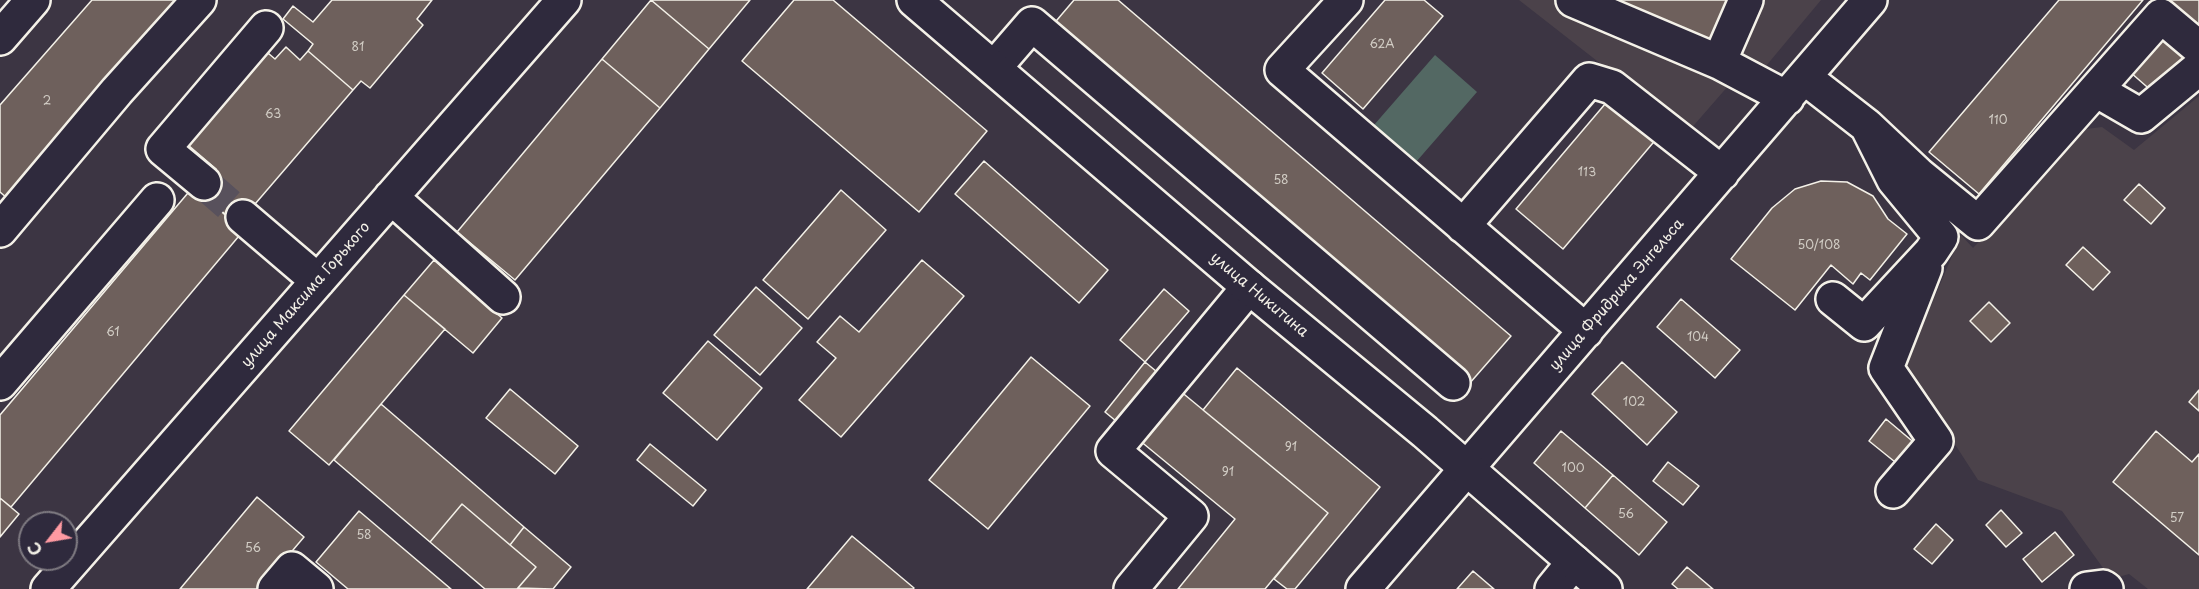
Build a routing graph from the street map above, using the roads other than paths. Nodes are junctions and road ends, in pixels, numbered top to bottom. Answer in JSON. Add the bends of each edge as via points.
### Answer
{"nodes":[{"id":1,"x":33,"y":0,"type":"edge"},
{"id":2,"x":199,"y":0,"type":"edge"},
{"id":3,"x":564,"y":0,"type":"edge"},
{"id":4,"x":914,"y":0,"type":"edge"},
{"id":5,"x":1346,"y":0,"type":"edge"},
{"id":6,"x":1573,"y":0,"type":"edge"},
{"id":7,"x":1746,"y":0,"type":"edge"},
{"id":8,"x":1870,"y":0,"type":"edge"},
{"id":9,"x":1040,"y":12,"type":"edge"},
{"id":10,"x":266,"y":28,"type":"dead end"},
{"id":11,"x":0,"y":38,"type":"edge"},
{"id":12,"x":2199,"y":48,"type":"edge"},
{"id":13,"x":1719,"y":62,"type":"junction"},
{"id":14,"x":994,"y":68,"type":"junction"},
{"id":15,"x":2199,"y":68,"type":"edge"},
{"id":16,"x":1796,"y":87,"type":"junction"},
{"id":17,"x":2096,"y":90,"type":"junction"},
{"id":18,"x":1867,"y":126,"type":"junction"},
{"id":19,"x":1722,"y":174,"type":"junction"},
{"id":20,"x":204,"y":183,"type":"tunnel mouth"},
{"id":21,"x":391,"y":197,"type":"junction"},
{"id":22,"x":157,"y":200,"type":"dead end"},
{"id":23,"x":243,"y":217,"type":"tunnel mouth"},
{"id":24,"x":1463,"y":226,"type":"junction"},
{"id":25,"x":0,"y":230,"type":"edge"},
{"id":26,"x":1931,"y":252,"type":"junction"},
{"id":27,"x":318,"y":281,"type":"junction"},
{"id":28,"x":1249,"y":287,"type":"junction"},
{"id":29,"x":502,"y":297,"type":"dead end"},
{"id":30,"x":1833,"y":299,"type":"dead end"},
{"id":31,"x":1586,"y":331,"type":"junction"},
{"id":32,"x":0,"y":383,"type":"edge"},
{"id":33,"x":1453,"y":383,"type":"dead end"},
{"id":34,"x":1466,"y":469,"type":"junction"},
{"id":35,"x":1893,"y":491,"type":"dead end"},
{"id":36,"x":1574,"y":562,"type":"junction"},
{"id":37,"x":48,"y":589,"type":"edge"},
{"id":38,"x":275,"y":589,"type":"edge"},
{"id":39,"x":316,"y":589,"type":"edge"},
{"id":40,"x":1131,"y":589,"type":"edge"},
{"id":41,"x":1363,"y":589,"type":"edge"},
{"id":42,"x":1552,"y":589,"type":"edge"},
{"id":43,"x":1605,"y":589,"type":"edge"},
{"id":44,"x":2087,"y":589,"type":"edge"},
{"id":45,"x":2106,"y":589,"type":"edge"}],
"edges":[{"from":1,"to":11,"type":"street"},
{"from":2,"to":25,"type":"street"},
{"from":3,"to":21,"type":"street","name":"улица Максима Горького"},
{"from":4,"to":14,"type":"street","name":"улица Никитина"},
{"from":5,"to":24,"type":"street","via":[[1282,70]]},
{"from":6,"to":13,"type":"street"},
{"from":7,"to":13,"type":"street"},
{"from":8,"to":16,"type":"street","name":"улица Фридриха Энгельса"},
{"from":9,"to":14,"type":"street"},
{"from":9,"to":33,"type":"street"},
{"from":10,"to":20,"type":"street","via":[[162,148]]},
{"from":12,"to":17,"type":"street","via":[[2161,16]]},
{"from":13,"to":16,"type":"street"},
{"from":14,"to":28,"type":"street","name":"улица Никитина"},
{"from":15,"to":17,"type":"street","via":[[2141,116]]},
{"from":16,"to":18,"type":"street"},
{"from":16,"to":19,"type":"street","name":"улица Фридриха Энгельса"},
{"from":17,"to":18,"type":"street","via":[[1978,223]]},
{"from":18,"to":26,"type":"street","via":[[1894,180],[1941,237]]},
{"from":19,"to":24,"type":"street","via":[[1612,87],[1589,80]]},
{"from":19,"to":31,"type":"street","name":"улица Фридриха Энгельса"},
{"from":21,"to":27,"type":"street","name":"улица Максима Горького"},
{"from":21,"to":29,"type":"street"},
{"from":22,"to":32,"type":"street"},
{"from":23,"to":27,"type":"street"},
{"from":24,"to":31,"type":"street"},
{"from":26,"to":30,"type":"street","via":[[1864,324]]},
{"from":26,"to":35,"type":"street","via":[[1886,368],[1936,441]]},
{"from":27,"to":37,"type":"street","name":"улица Максима Горького"},
{"from":28,"to":34,"type":"street","name":"улица Никитина"},
{"from":28,"to":40,"type":"street","via":[[1113,451],[1191,516]]},
{"from":31,"to":34,"type":"street","name":"улица Фридриха Энгельса"},
{"from":34,"to":36,"type":"street","name":"улица Никитина"},
{"from":34,"to":41,"type":"street","name":"улица Фридриха Энгельса"},
{"from":36,"to":42,"type":"street"},
{"from":36,"to":43,"type":"street","name":"улица Никитина"},
{"from":38,"to":39,"type":"street","via":[[292,569]]},
{"from":44,"to":45,"type":"street"}]}
